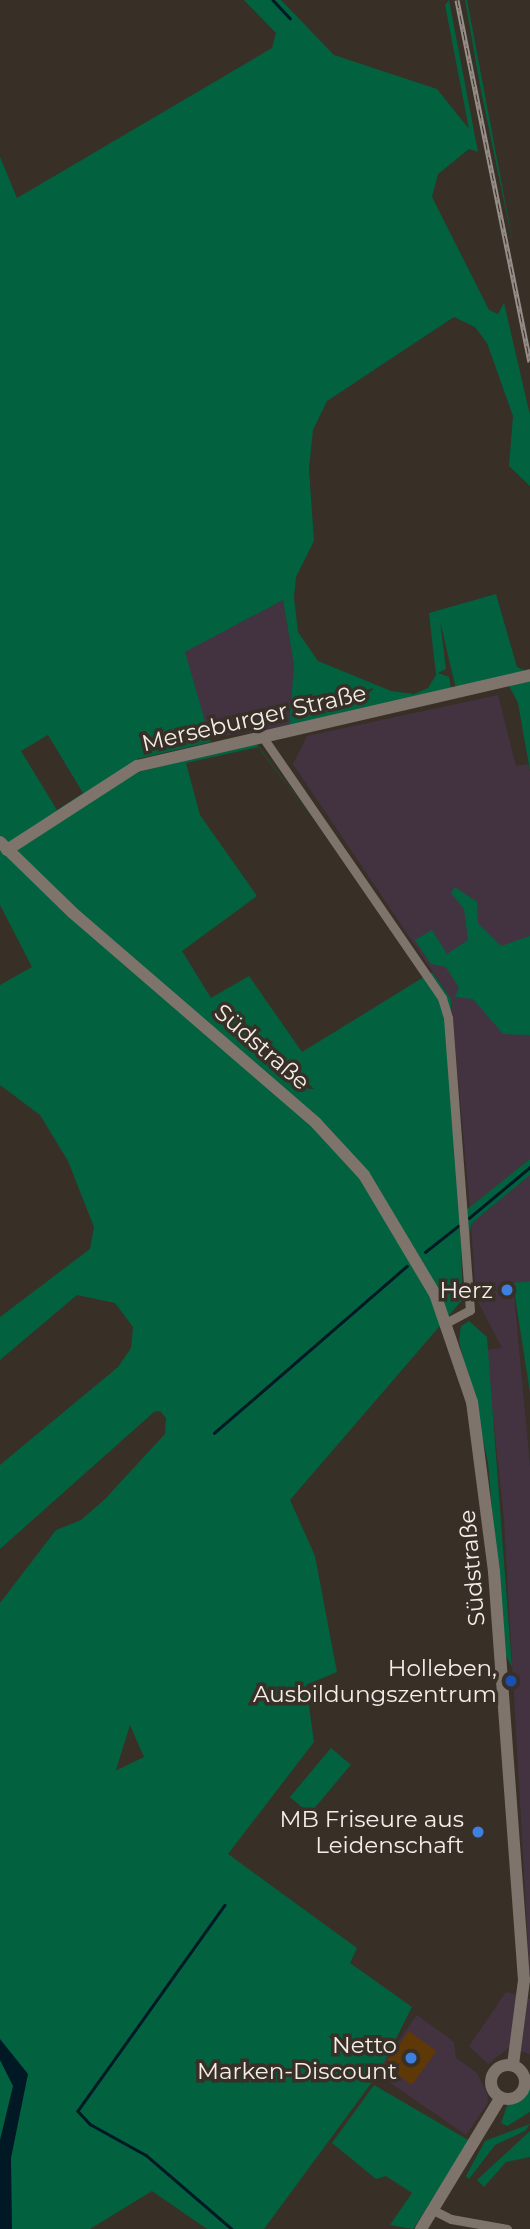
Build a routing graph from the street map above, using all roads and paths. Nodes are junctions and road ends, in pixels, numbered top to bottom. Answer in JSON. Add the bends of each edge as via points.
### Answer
{"nodes":[{"id":1,"x":530,"y":675,"type":"edge"},
{"id":2,"x":262,"y":736,"type":"junction"},
{"id":3,"x":3,"y":849,"type":"edge"},
{"id":4,"x":447,"y":1322,"type":"junction"},
{"id":5,"x":513,"y":2065,"type":"junction"},
{"id":6,"x":527,"y":2082,"type":"edge"},
{"id":7,"x":501,"y":2098,"type":"junction"},
{"id":8,"x":433,"y":2210,"type":"junction"},
{"id":9,"x":421,"y":2229,"type":"edge"},
{"id":10,"x":507,"y":2229,"type":"edge"}],
"edges":[{"from":1,"to":2,"type":"main road","name":"Merseburger Straße"},
{"from":2,"to":3,"type":"main road","name":"Merseburger Straße","via":[[137,766]]},
{"from":2,"to":4,"type":"street","via":[[442,998],[448,1018],[470,1310]]},
{"from":3,"to":4,"type":"main road","name":"Südstraße","via":[[316,1123],[364,1175],[403,1235]]},
{"from":4,"to":5,"type":"main road","name":"Südstraße","via":[[477,1426],[494,1572],[524,1980]]},
{"from":5,"to":6,"type":"main road"},
{"from":5,"to":7,"type":"main road","via":[[493,2073],[491,2084]]},
{"from":6,"to":7,"type":"main road","via":[[515,2097]]},
{"from":7,"to":8,"type":"main road"},
{"from":8,"to":9,"type":"main road"},
{"from":8,"to":10,"type":"street","via":[[451,2219]]}]}
